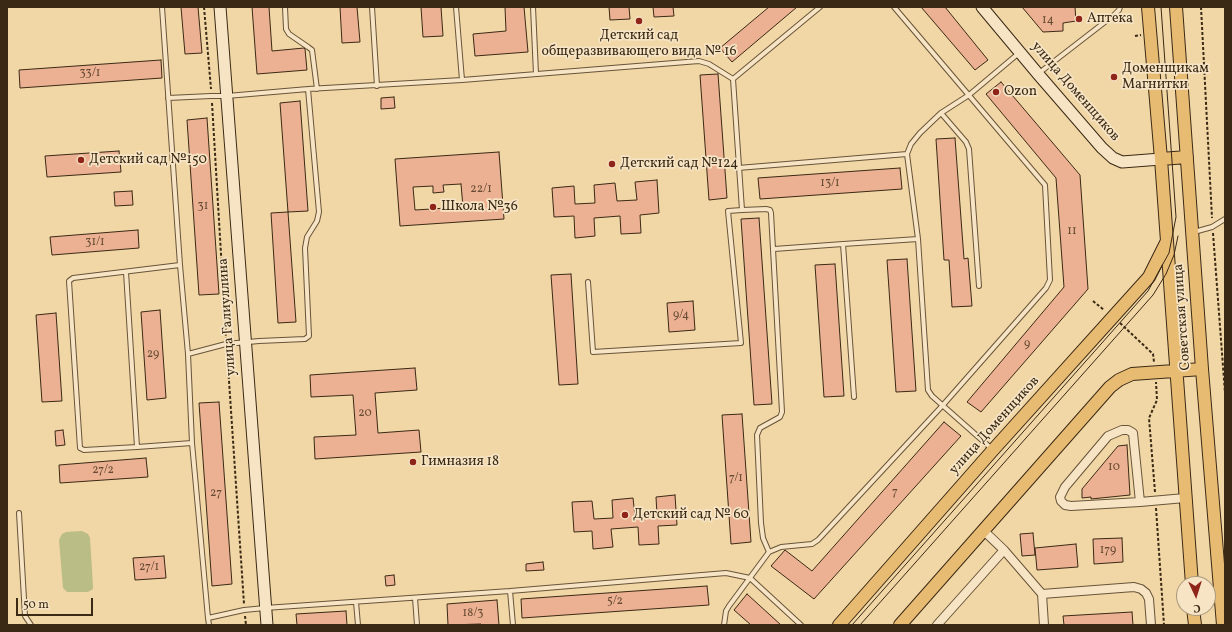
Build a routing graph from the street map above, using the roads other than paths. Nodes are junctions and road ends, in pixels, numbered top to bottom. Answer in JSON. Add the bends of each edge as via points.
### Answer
{"nodes":[{"id":1,"x":162,"y":7,"type":"edge"},
{"id":2,"x":220,"y":7,"type":"edge"},
{"id":3,"x":285,"y":7,"type":"edge"},
{"id":4,"x":372,"y":7,"type":"edge"},
{"id":5,"x":456,"y":7,"type":"edge"},
{"id":6,"x":533,"y":7,"type":"edge"},
{"id":7,"x":820,"y":7,"type":"edge"},
{"id":8,"x":894,"y":7,"type":"edge"},
{"id":9,"x":982,"y":7,"type":"edge"},
{"id":10,"x":1120,"y":7,"type":"edge"},
{"id":11,"x":1148,"y":7,"type":"edge"},
{"id":12,"x":1176,"y":7,"type":"edge"},
{"id":13,"x":1020,"y":52,"type":"junction"},
{"id":14,"x":536,"y":74,"type":"junction"},
{"id":15,"x":1038,"y":74,"type":"junction"},
{"id":16,"x":733,"y":79,"type":"junction"},
{"id":17,"x":462,"y":80,"type":"junction"},
{"id":18,"x":377,"y":86,"type":"junction"},
{"id":19,"x":308,"y":89,"type":"junction"},
{"id":20,"x":317,"y":89,"type":"junction"},
{"id":21,"x":969,"y":95,"type":"junction"},
{"id":22,"x":226,"y":96,"type":"junction"},
{"id":23,"x":168,"y":98,"type":"junction"},
{"id":24,"x":941,"y":113,"type":"junction"},
{"id":25,"x":907,"y":154,"type":"junction"},
{"id":26,"x":1187,"y":157,"type":"junction"},
{"id":27,"x":1161,"y":159,"type":"junction"},
{"id":28,"x":738,"y":168,"type":"junction"},
{"id":29,"x":742,"y":210,"type":"junction"},
{"id":30,"x":1225,"y":219,"type":"edge"},
{"id":31,"x":1192,"y":232,"type":"junction"},
{"id":32,"x":918,"y":239,"type":"junction"},
{"id":33,"x":1167,"y":242,"type":"junction"},
{"id":34,"x":843,"y":244,"type":"junction"},
{"id":35,"x":774,"y":249,"type":"junction"},
{"id":36,"x":180,"y":265,"type":"junction"},
{"id":37,"x":126,"y":272,"type":"junction"},
{"id":38,"x":588,"y":282,"type":"dead end"},
{"id":39,"x":979,"y":286,"type":"dead end"},
{"id":40,"x":245,"y":342,"type":"junction"},
{"id":41,"x":188,"y":354,"type":"junction"},
{"id":42,"x":1202,"y":369,"type":"junction"},
{"id":43,"x":1176,"y":371,"type":"junction"},
{"id":44,"x":854,"y":398,"type":"dead end"},
{"id":45,"x":942,"y":405,"type":"junction"},
{"id":46,"x":192,"y":443,"type":"junction"},
{"id":47,"x":137,"y":447,"type":"junction"},
{"id":48,"x":993,"y":450,"type":"junction"},
{"id":49,"x":1185,"y":498,"type":"junction"},
{"id":50,"x":1140,"y":502,"type":"junction"},
{"id":51,"x":19,"y":513,"type":"dead end"},
{"id":52,"x":984,"y":531,"type":"junction"},
{"id":53,"x":1004,"y":550,"type":"junction"},
{"id":54,"x":769,"y":552,"type":"junction"},
{"id":55,"x":1191,"y":576,"type":"edge"},
{"id":56,"x":750,"y":578,"type":"junction"},
{"id":57,"x":1223,"y":588,"type":"edge"},
{"id":58,"x":510,"y":591,"type":"junction"},
{"id":59,"x":1042,"y":594,"type":"junction"},
{"id":60,"x":415,"y":598,"type":"junction"},
{"id":61,"x":356,"y":602,"type":"junction"},
{"id":62,"x":265,"y":608,"type":"junction"},
{"id":63,"x":208,"y":618,"type":"junction"},
{"id":64,"x":31,"y":625,"type":"edge"},
{"id":65,"x":209,"y":625,"type":"edge"},
{"id":66,"x":267,"y":625,"type":"edge"},
{"id":67,"x":358,"y":625,"type":"edge"},
{"id":68,"x":417,"y":625,"type":"edge"},
{"id":69,"x":513,"y":625,"type":"edge"},
{"id":70,"x":724,"y":625,"type":"edge"},
{"id":71,"x":801,"y":625,"type":"edge"},
{"id":72,"x":839,"y":625,"type":"edge"},
{"id":73,"x":900,"y":625,"type":"edge"},
{"id":74,"x":937,"y":625,"type":"edge"},
{"id":75,"x":1044,"y":625,"type":"edge"},
{"id":76,"x":1151,"y":625,"type":"edge"},
{"id":77,"x":1223,"y":625,"type":"edge"}],
"edges":[{"from":1,"to":23,"type":"lane"},
{"from":2,"to":22,"type":"street","name":"улица Галиуллина"},
{"from":3,"to":20,"type":"lane","via":[[286,28],[289,34],[312,50]]},
{"from":4,"to":18,"type":"lane"},
{"from":5,"to":17,"type":"lane"},
{"from":6,"to":14,"type":"lane"},
{"from":7,"to":16,"type":"lane"},
{"from":8,"to":21,"type":"lane"},
{"from":9,"to":13,"type":"street","name":"улица Доменщиков"},
{"from":10,"to":15,"type":"lane","via":[[1114,15]]},
{"from":11,"to":27,"type":"main road","name":"Советская улица"},
{"from":12,"to":26,"type":"main road","name":"Советская улица"},
{"from":13,"to":15,"type":"street","name":"улица Доменщиков"},
{"from":13,"to":21,"type":"lane"},
{"from":14,"to":16,"type":"lane","via":[[699,61],[709,64]]},
{"from":14,"to":17,"type":"lane"},
{"from":15,"to":27,"type":"street","name":"улица Доменщиков","via":[[1113,158],[1122,162]]},
{"from":16,"to":28,"type":"lane"},
{"from":17,"to":18,"type":"lane"},
{"from":18,"to":20,"type":"lane"},
{"from":19,"to":20,"type":"lane"},
{"from":19,"to":22,"type":"lane"},
{"from":19,"to":40,"type":"lane","via":[[319,212],[304,248],[309,336],[305,339]]},
{"from":21,"to":24,"type":"lane"},
{"from":21,"to":45,"type":"lane","via":[[1045,185],[1050,280],[1046,288]]},
{"from":22,"to":23,"type":"lane"},
{"from":22,"to":40,"type":"street","name":"улица Галиуллина"},
{"from":23,"to":36,"type":"lane"},
{"from":24,"to":25,"type":"lane","via":[[920,133]]},
{"from":24,"to":39,"type":"lane","via":[[969,149]]},
{"from":25,"to":28,"type":"lane"},
{"from":25,"to":32,"type":"lane"},
{"from":26,"to":27,"type":"main road","name":"улица Доменщиков"},
{"from":26,"to":31,"type":"main road","name":"Советская улица"},
{"from":27,"to":33,"type":"main road","name":"Советская улица"},
{"from":28,"to":29,"type":"lane"},
{"from":29,"to":35,"type":"lane","via":[[770,210]]},
{"from":29,"to":38,"type":"lane","via":[[728,211],[741,343],[593,352]]},
{"from":30,"to":31,"type":"lane","via":[[1212,227]]},
{"from":31,"to":42,"type":"main road","name":"Советская улица"},
{"from":32,"to":34,"type":"lane"},
{"from":32,"to":45,"type":"lane","via":[[928,386],[930,393]]},
{"from":33,"to":43,"type":"main road","name":"Советская улица"},
{"from":33,"to":48,"type":"main road","name":"улица Доменщиков","via":[[1149,276]]},
{"from":34,"to":35,"type":"lane"},
{"from":34,"to":44,"type":"lane"},
{"from":35,"to":54,"type":"lane","via":[[782,412],[780,417],[760,428],[757,435],[761,522],[763,538]]},
{"from":36,"to":37,"type":"lane"},
{"from":36,"to":41,"type":"lane"},
{"from":37,"to":47,"type":"lane"},
{"from":37,"to":47,"type":"lane","via":[[73,278],[69,283],[80,448],[84,450]]},
{"from":40,"to":41,"type":"lane"},
{"from":40,"to":62,"type":"street","name":"улица Галиуллина"},
{"from":41,"to":46,"type":"lane"},
{"from":42,"to":43,"type":"main road"},
{"from":42,"to":57,"type":"main road","name":"Советская улица"},
{"from":43,"to":49,"type":"main road","name":"Советская улица"},
{"from":43,"to":52,"type":"main road","via":[[1132,374],[1119,380]]},
{"from":45,"to":48,"type":"lane"},
{"from":45,"to":54,"type":"lane","via":[[818,540],[812,544],[781,547]]},
{"from":46,"to":47,"type":"lane"},
{"from":46,"to":63,"type":"lane"},
{"from":48,"to":72,"type":"main road","name":"улица Доменщиков"},
{"from":49,"to":50,"type":"street"},
{"from":49,"to":55,"type":"main road","name":"Советская улица"},
{"from":50,"to":50,"type":"street","via":[[1071,506],[1065,505],[1060,497],[1065,487],[1108,436],[1128,430],[1133,433]]},
{"from":51,"to":64,"type":"lane","via":[[25,616]]},
{"from":52,"to":53,"type":"street"},
{"from":52,"to":73,"type":"main road"},
{"from":53,"to":59,"type":"street"},
{"from":53,"to":74,"type":"street"},
{"from":54,"to":56,"type":"lane"},
{"from":56,"to":58,"type":"lane","via":[[726,573]]},
{"from":56,"to":70,"type":"lane","via":[[726,611]]},
{"from":56,"to":71,"type":"lane"},
{"from":57,"to":77,"type":"main road","name":"Советская улица"},
{"from":58,"to":60,"type":"lane"},
{"from":58,"to":69,"type":"lane"},
{"from":59,"to":75,"type":"street"},
{"from":59,"to":76,"type":"street","via":[[1134,587],[1146,593],[1149,599]]},
{"from":60,"to":61,"type":"lane"},
{"from":60,"to":68,"type":"lane"},
{"from":61,"to":62,"type":"lane"},
{"from":61,"to":67,"type":"lane"},
{"from":62,"to":63,"type":"lane"},
{"from":62,"to":66,"type":"street","name":"улица Галиуллина"},
{"from":63,"to":65,"type":"lane"}]}
